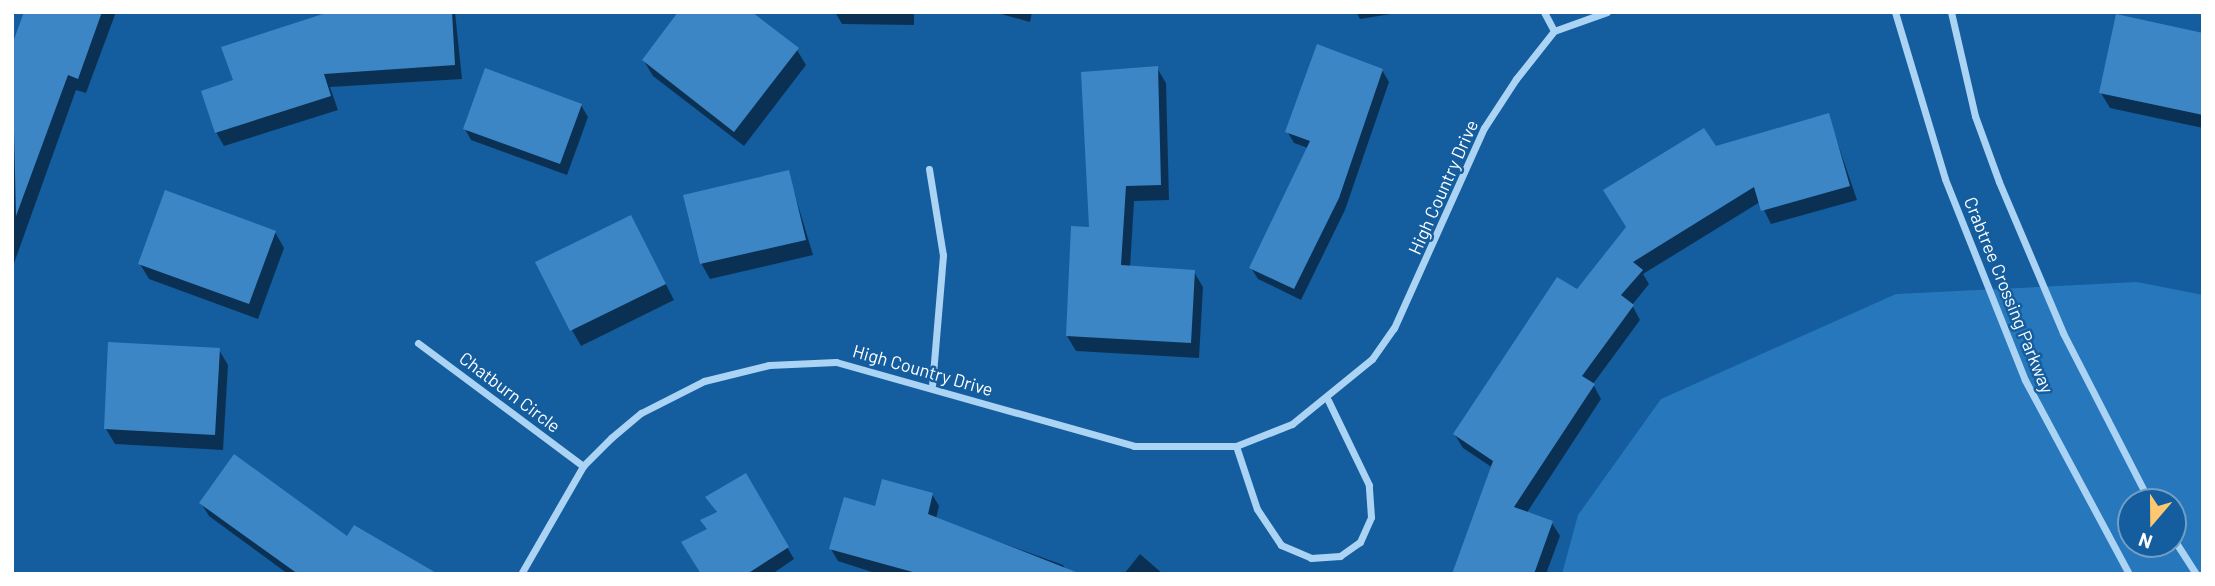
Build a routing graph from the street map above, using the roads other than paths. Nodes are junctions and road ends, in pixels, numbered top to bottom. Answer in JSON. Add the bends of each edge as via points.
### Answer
{"nodes":[{"id":1,"x":1544,"y":12,"type":"edge"},
{"id":2,"x":1607,"y":12,"type":"edge"},
{"id":3,"x":1895,"y":12,"type":"edge"},
{"id":4,"x":1951,"y":12,"type":"edge"},
{"id":5,"x":1554,"y":31,"type":"junction"},
{"id":6,"x":929,"y":169,"type":"dead end"},
{"id":7,"x":418,"y":343,"type":"dead end"},
{"id":8,"x":932,"y":385,"type":"junction"},
{"id":9,"x":1328,"y":400,"type":"junction"},
{"id":10,"x":1236,"y":446,"type":"junction"},
{"id":11,"x":583,"y":466,"type":"junction"},
{"id":12,"x":2143,"y":488,"type":"edge"},
{"id":13,"x":2186,"y":558,"type":"edge"},
{"id":14,"x":521,"y":574,"type":"edge"},
{"id":15,"x":2129,"y":574,"type":"edge"},
{"id":16,"x":2196,"y":574,"type":"edge"}],
"edges":[{"from":1,"to":5,"type":"street"},
{"from":2,"to":5,"type":"street"},
{"from":3,"to":15,"type":"street","name":"Crabtree Crossing Parkway","via":[[1945,179],[2025,380]]},
{"from":4,"to":12,"type":"street","name":"Crabtree Crossing Parkway","via":[[1975,116],[1999,182],[2063,333]]},
{"from":5,"to":9,"type":"street","name":"High Country Drive","via":[[1484,128],[1394,328],[1372,359]]},
{"from":6,"to":8,"type":"street","via":[[943,256]]},
{"from":7,"to":11,"type":"street","name":"Chatburn Circle"},
{"from":8,"to":10,"type":"street","name":"High Country Drive","via":[[1070,432],[1134,446]]},
{"from":8,"to":11,"type":"street","name":"High Country Drive","via":[[836,362],[769,365],[704,381],[641,413]]},
{"from":9,"to":10,"type":"street","name":"High Country Drive","via":[[1292,424]]},
{"from":9,"to":10,"type":"street","via":[[1369,485],[1371,517],[1360,542],[1340,556],[1311,558],[1281,545],[1257,509]]},
{"from":11,"to":14,"type":"street","name":"High Country Drive"},
{"from":13,"to":16,"type":"street"}]}
